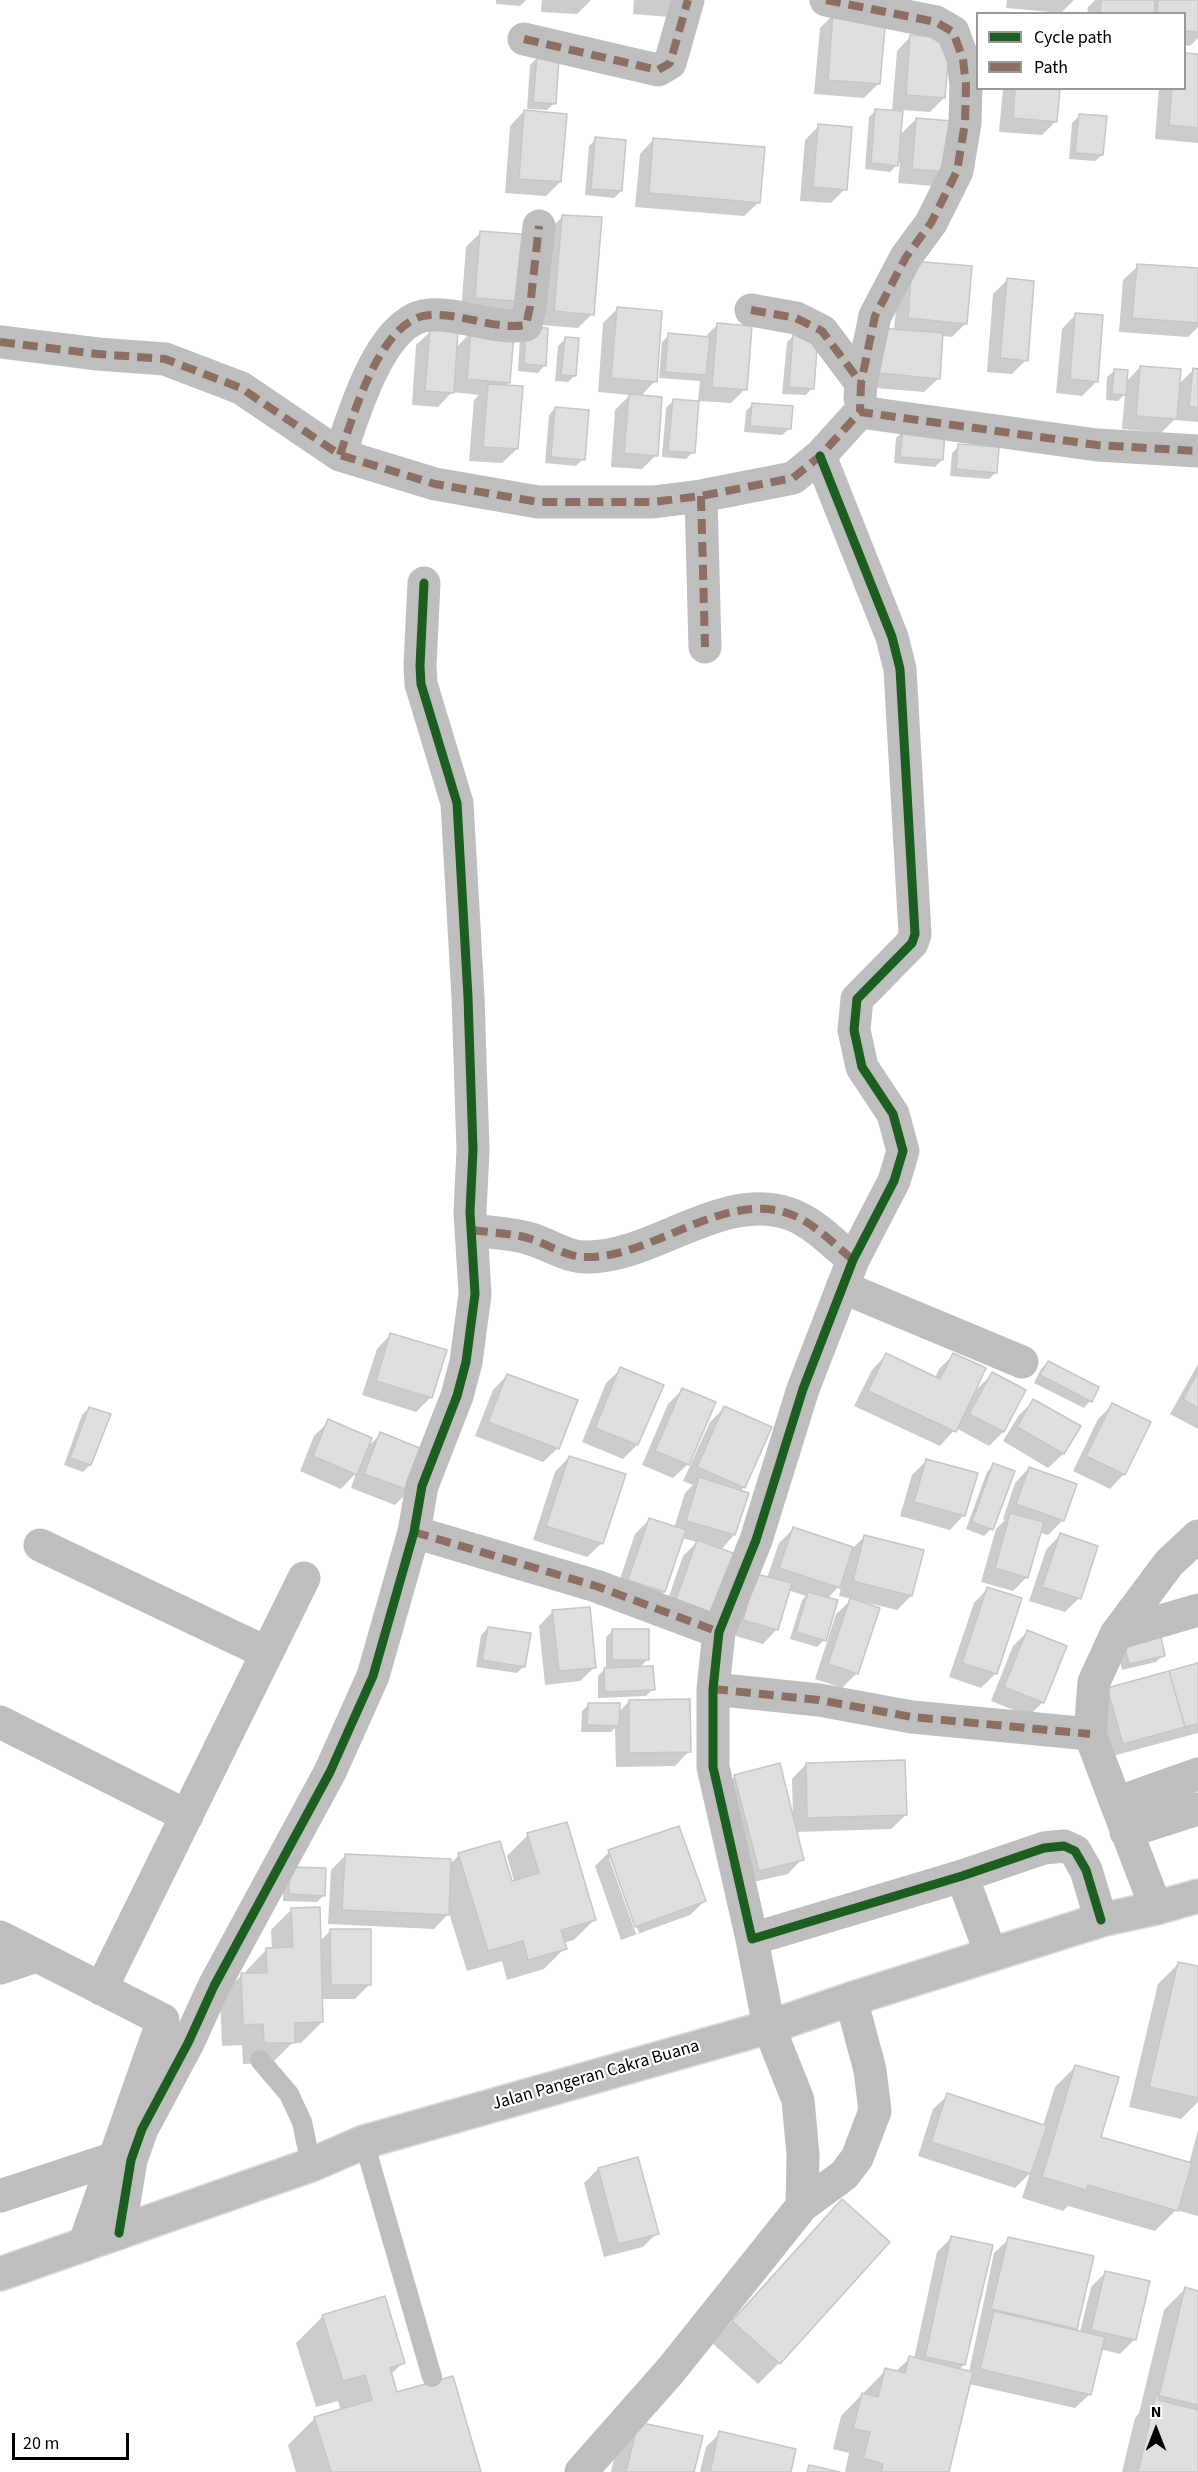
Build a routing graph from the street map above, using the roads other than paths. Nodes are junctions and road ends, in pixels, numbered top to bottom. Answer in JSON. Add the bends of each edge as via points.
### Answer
{"nodes":[{"id":1,"x":688,"y":0,"type":"edge"},
{"id":2,"x":826,"y":0,"type":"edge"},
{"id":3,"x":524,"y":39,"type":"dead end"},
{"id":4,"x":539,"y":226,"type":"dead end"},
{"id":5,"x":751,"y":310,"type":"dead end"},
{"id":6,"x":0,"y":342,"type":"edge"},
{"id":7,"x":860,"y":397,"type":"junction"},
{"id":8,"x":1198,"y":451,"type":"edge"},
{"id":9,"x":340,"y":455,"type":"junction"},
{"id":10,"x":820,"y":456,"type":"junction"},
{"id":11,"x":701,"y":496,"type":"junction"},
{"id":12,"x":424,"y":583,"type":"dead end"},
{"id":13,"x":705,"y":647,"type":"dead end"},
{"id":14,"x":473,"y":1230,"type":"junction"},
{"id":15,"x":848,"y":1273,"type":"junction"},
{"id":16,"x":1022,"y":1362,"type":"dead end"},
{"id":17,"x":414,"y":1532,"type":"junction"},
{"id":18,"x":1198,"y":1536,"type":"edge"},
{"id":19,"x":40,"y":1545,"type":"dead end"},
{"id":20,"x":304,"y":1578,"type":"dead end"},
{"id":21,"x":1198,"y":1610,"type":"edge"},
{"id":22,"x":719,"y":1632,"type":"junction"},
{"id":23,"x":1116,"y":1634,"type":"junction"},
{"id":24,"x":267,"y":1653,"type":"junction"},
{"id":25,"x":713,"y":1689,"type":"junction"},
{"id":26,"x":0,"y":1722,"type":"edge"},
{"id":27,"x":1090,"y":1734,"type":"junction"},
{"id":28,"x":1198,"y":1774,"type":"edge"},
{"id":29,"x":1198,"y":1809,"type":"edge"},
{"id":30,"x":187,"y":1816,"type":"junction"},
{"id":31,"x":1121,"y":1817,"type":"junction"},
{"id":32,"x":962,"y":1876,"type":"junction"},
{"id":33,"x":1198,"y":1896,"type":"edge"},
{"id":34,"x":1156,"y":1908,"type":"junction"},
{"id":35,"x":1101,"y":1920,"type":"junction"},
{"id":36,"x":0,"y":1937,"type":"edge"},
{"id":37,"x":752,"y":1939,"type":"junction"},
{"id":38,"x":991,"y":1954,"type":"junction"},
{"id":39,"x":36,"y":1956,"type":"junction"},
{"id":40,"x":0,"y":1968,"type":"edge"},
{"id":41,"x":101,"y":1989,"type":"junction"},
{"id":42,"x":853,"y":2010,"type":"junction"},
{"id":43,"x":774,"y":2038,"type":"junction"},
{"id":44,"x":260,"y":2060,"type":"dead end"},
{"id":45,"x":367,"y":2155,"type":"junction"},
{"id":46,"x":115,"y":2158,"type":"junction"},
{"id":47,"x":312,"y":2165,"type":"junction"},
{"id":48,"x":0,"y":2196,"type":"edge"},
{"id":49,"x":802,"y":2206,"type":"junction"},
{"id":50,"x":119,"y":2233,"type":"junction"},
{"id":51,"x":84,"y":2245,"type":"junction"},
{"id":52,"x":0,"y":2274,"type":"edge"},
{"id":53,"x":432,"y":2377,"type":"dead end"},
{"id":54,"x":581,"y":2472,"type":"edge"}],
"edges":[{"from":1,"to":3,"type":"street","via":[[670,63],[658,70]]},
{"from":2,"to":7,"type":"street","via":[[936,22],[953,32],[963,59],[966,86],[957,171],[875,316]]},
{"from":4,"to":9,"type":"street","via":[[526,325],[509,327],[429,315],[406,323],[363,386]]},
{"from":5,"to":7,"type":"street","via":[[796,318],[822,331]]},
{"from":6,"to":9,"type":"street","via":[[165,359],[241,388]]},
{"from":7,"to":8,"type":"street","via":[[1097,445]]},
{"from":7,"to":10,"type":"street"},
{"from":9,"to":11,"type":"street","via":[[435,484],[538,502],[653,502]]},
{"from":10,"to":11,"type":"street","via":[[793,478]]},
{"from":10,"to":15,"type":"street","via":[[892,637],[900,669],[915,934],[912,944],[857,999],[854,1030],[862,1066],[893,1114],[903,1151],[894,1180]]},
{"from":11,"to":13,"type":"street"},
{"from":12,"to":14,"type":"street","via":[[421,684],[456,803],[468,1009]]},
{"from":14,"to":15,"type":"street","via":[[530,1239],[586,1258],[638,1246],[701,1221],[746,1209],[769,1209],[798,1218]]},
{"from":14,"to":17,"type":"street","via":[[475,1294],[466,1362],[422,1486]]},
{"from":15,"to":16,"type":"street"},
{"from":15,"to":22,"type":"street","via":[[803,1389],[756,1540]]},
{"from":17,"to":22,"type":"street","via":[[596,1586]]},
{"from":17,"to":50,"type":"street","via":[[373,1676],[334,1762],[142,2129],[132,2160]]},
{"from":18,"to":23,"type":"street","via":[[1169,1563]]},
{"from":19,"to":24,"type":"street"},
{"from":20,"to":24,"type":"street"},
{"from":21,"to":23,"type":"street"},
{"from":22,"to":25,"type":"street"},
{"from":23,"to":27,"type":"street","via":[[1094,1682]]},
{"from":24,"to":30,"type":"street"},
{"from":25,"to":27,"type":"street","via":[[819,1700],[912,1718]]},
{"from":25,"to":37,"type":"street","via":[[713,1767]]},
{"from":26,"to":30,"type":"street"},
{"from":27,"to":31,"type":"street"},
{"from":28,"to":31,"type":"street"},
{"from":29,"to":31,"type":"street"},
{"from":30,"to":41,"type":"street"},
{"from":31,"to":34,"type":"street"},
{"from":32,"to":35,"type":"street","via":[[1044,1848],[1064,1846],[1076,1851],[1086,1870]]},
{"from":32,"to":37,"type":"street"},
{"from":32,"to":38,"type":"street"},
{"from":33,"to":34,"type":"street","name":"Jalan Pangeran Cakra Buana"},
{"from":34,"to":35,"type":"street","name":"Jalan Pangeran Cakra Buana"},
{"from":35,"to":38,"type":"street","name":"Jalan Pangeran Cakra Buana"},
{"from":36,"to":39,"type":"street"},
{"from":37,"to":43,"type":"street"},
{"from":38,"to":42,"type":"street","name":"Jalan Pangeran Cakra Buana"},
{"from":39,"to":40,"type":"street"},
{"from":39,"to":41,"type":"street"},
{"from":41,"to":46,"type":"street","via":[[163,2020]]},
{"from":42,"to":43,"type":"street","name":"Jalan Pangeran Cakra Buana"},
{"from":42,"to":49,"type":"street","via":[[870,2070],[875,2111],[857,2158],[844,2175]]},
{"from":43,"to":45,"type":"street","name":"Jalan Pangeran Cakra Buana"},
{"from":43,"to":49,"type":"street","via":[[798,2100]]},
{"from":44,"to":47,"type":"lane","via":[[290,2094],[302,2122]]},
{"from":45,"to":47,"type":"street","name":"Jalan Pangeran Cakra Buana"},
{"from":45,"to":53,"type":"lane"},
{"from":46,"to":48,"type":"street"},
{"from":46,"to":51,"type":"street"},
{"from":47,"to":50,"type":"street","name":"Jalan Pangeran Cakra Buana"},
{"from":49,"to":54,"type":"street","via":[[672,2370]]},
{"from":50,"to":51,"type":"street","name":"Jalan Pangeran Cakra Buana"},
{"from":51,"to":52,"type":"street","name":"Jalan Pangeran Cakra Buana"}]}
